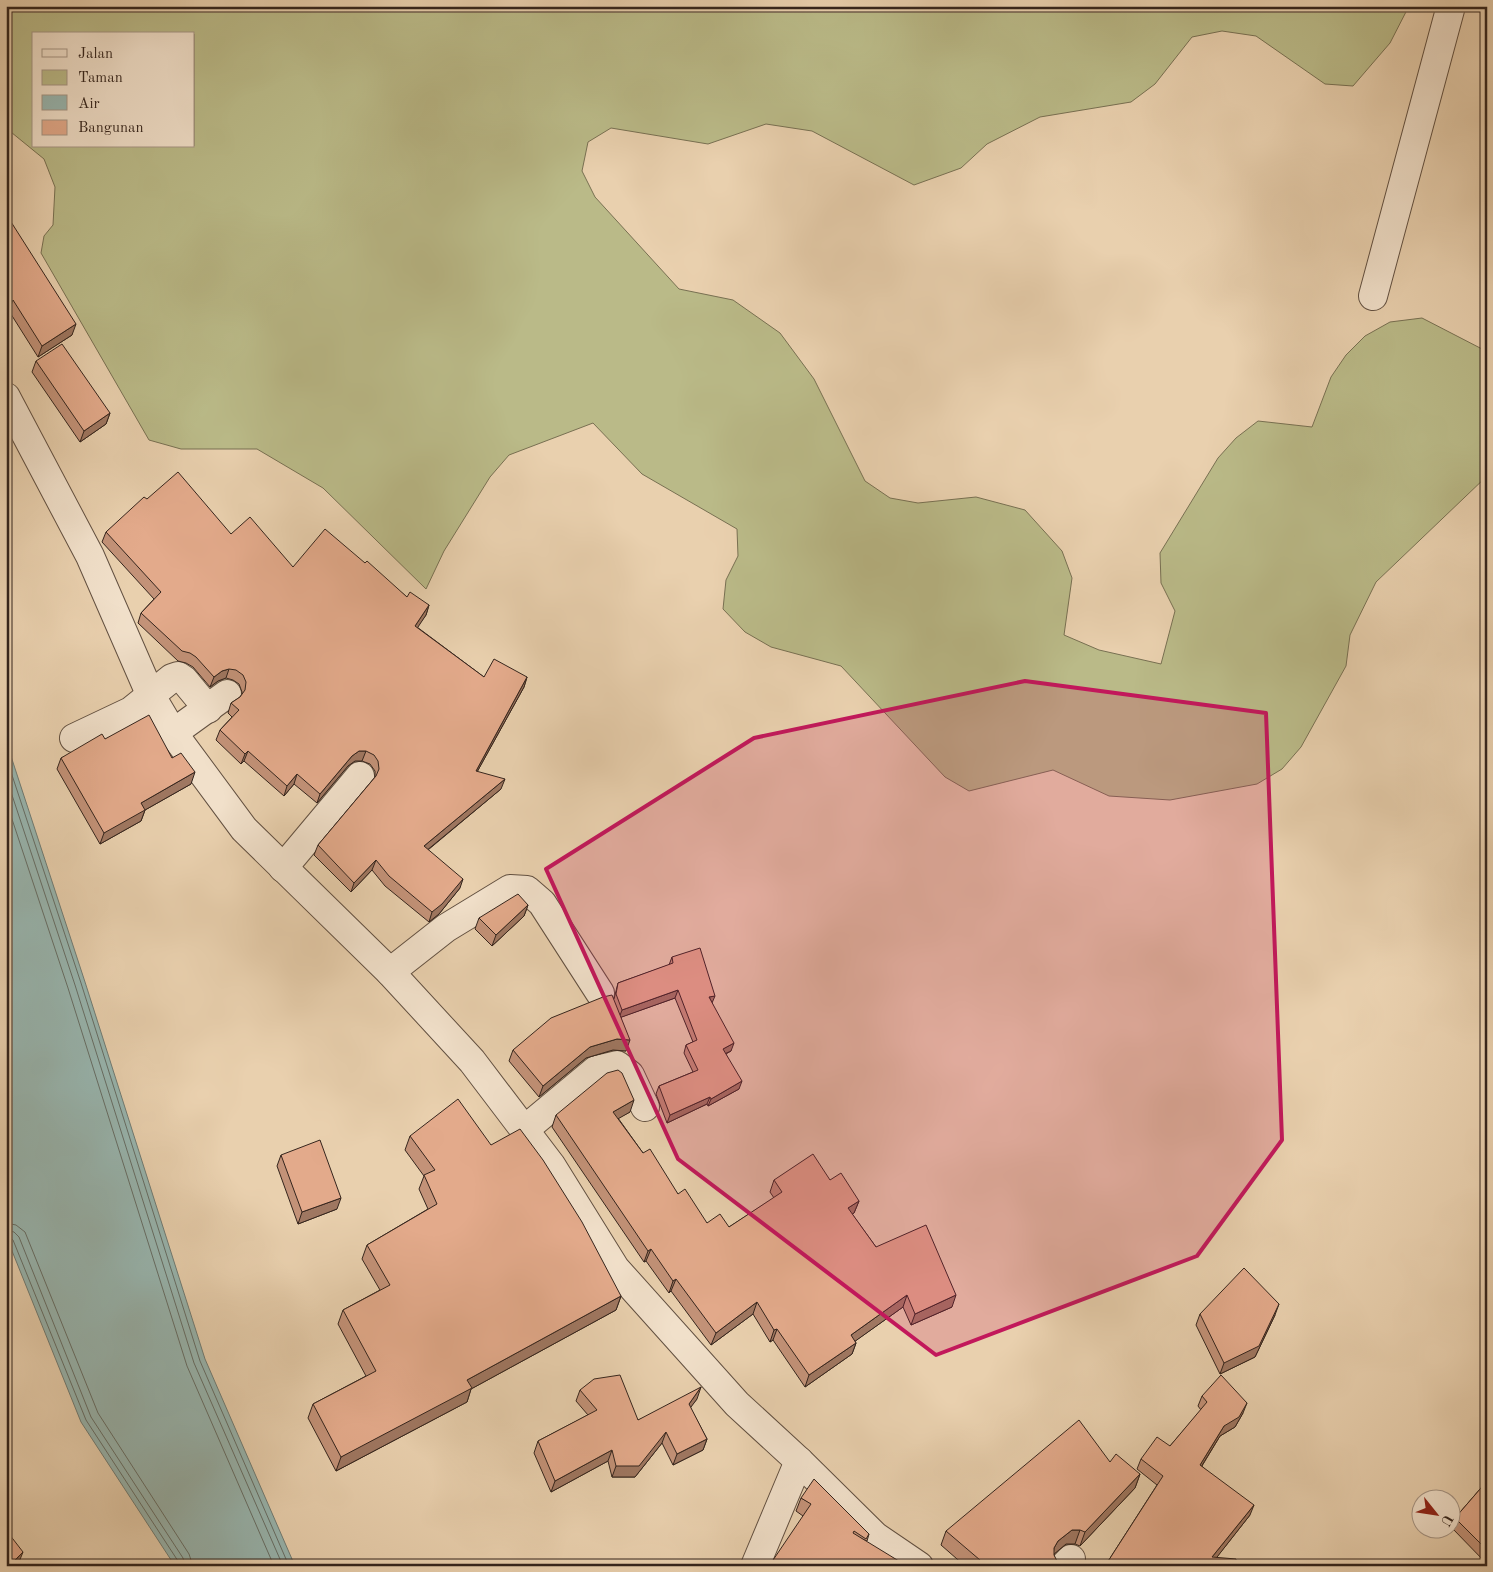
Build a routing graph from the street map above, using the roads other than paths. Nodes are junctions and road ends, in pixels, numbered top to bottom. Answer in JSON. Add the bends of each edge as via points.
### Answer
{"nodes":[{"id":1,"x":1451,"y":6,"type":"edge"},
{"id":2,"x":1373,"y":296,"type":"dead end"},
{"id":3,"x":6,"y":397,"type":"edge"},
{"id":4,"x":151,"y":696,"type":"junction"},
{"id":5,"x":174,"y":733,"type":"junction"},
{"id":6,"x":74,"y":738,"type":"dead end"},
{"id":7,"x":360,"y":776,"type":"dead end"},
{"id":8,"x":283,"y":868,"type":"junction"},
{"id":9,"x":390,"y":972,"type":"junction"},
{"id":10,"x":600,"y":993,"type":"dead end"},
{"id":11,"x":645,"y":1107,"type":"dead end"},
{"id":12,"x":524,"y":1130,"type":"junction"},
{"id":13,"x":799,"y":1461,"type":"junction"},
{"id":14,"x":755,"y":1566,"type":"edge"},
{"id":15,"x":919,"y":1566,"type":"edge"}],
"edges":[{"from":1,"to":2,"type":"street"},
{"from":3,"to":4,"type":"street","via":[[90,556]]},
{"from":4,"to":5,"type":"street"},
{"from":4,"to":5,"type":"street","via":[[178,676],[218,701]]},
{"from":4,"to":6,"type":"street","via":[[131,711]]},
{"from":5,"to":8,"type":"street","via":[[244,829]]},
{"from":7,"to":8,"type":"street"},
{"from":8,"to":9,"type":"street"},
{"from":9,"to":10,"type":"street","via":[[446,928],[510,890],[528,890],[542,903]]},
{"from":9,"to":12,"type":"street","via":[[472,1060]]},
{"from":11,"to":12,"type":"street","via":[[630,1075],[617,1065],[606,1066],[596,1070]]},
{"from":12,"to":13,"type":"street","via":[[551,1165],[615,1268],[737,1404]]},
{"from":13,"to":14,"type":"street"},
{"from":13,"to":15,"type":"street","via":[[875,1536]]}]}
